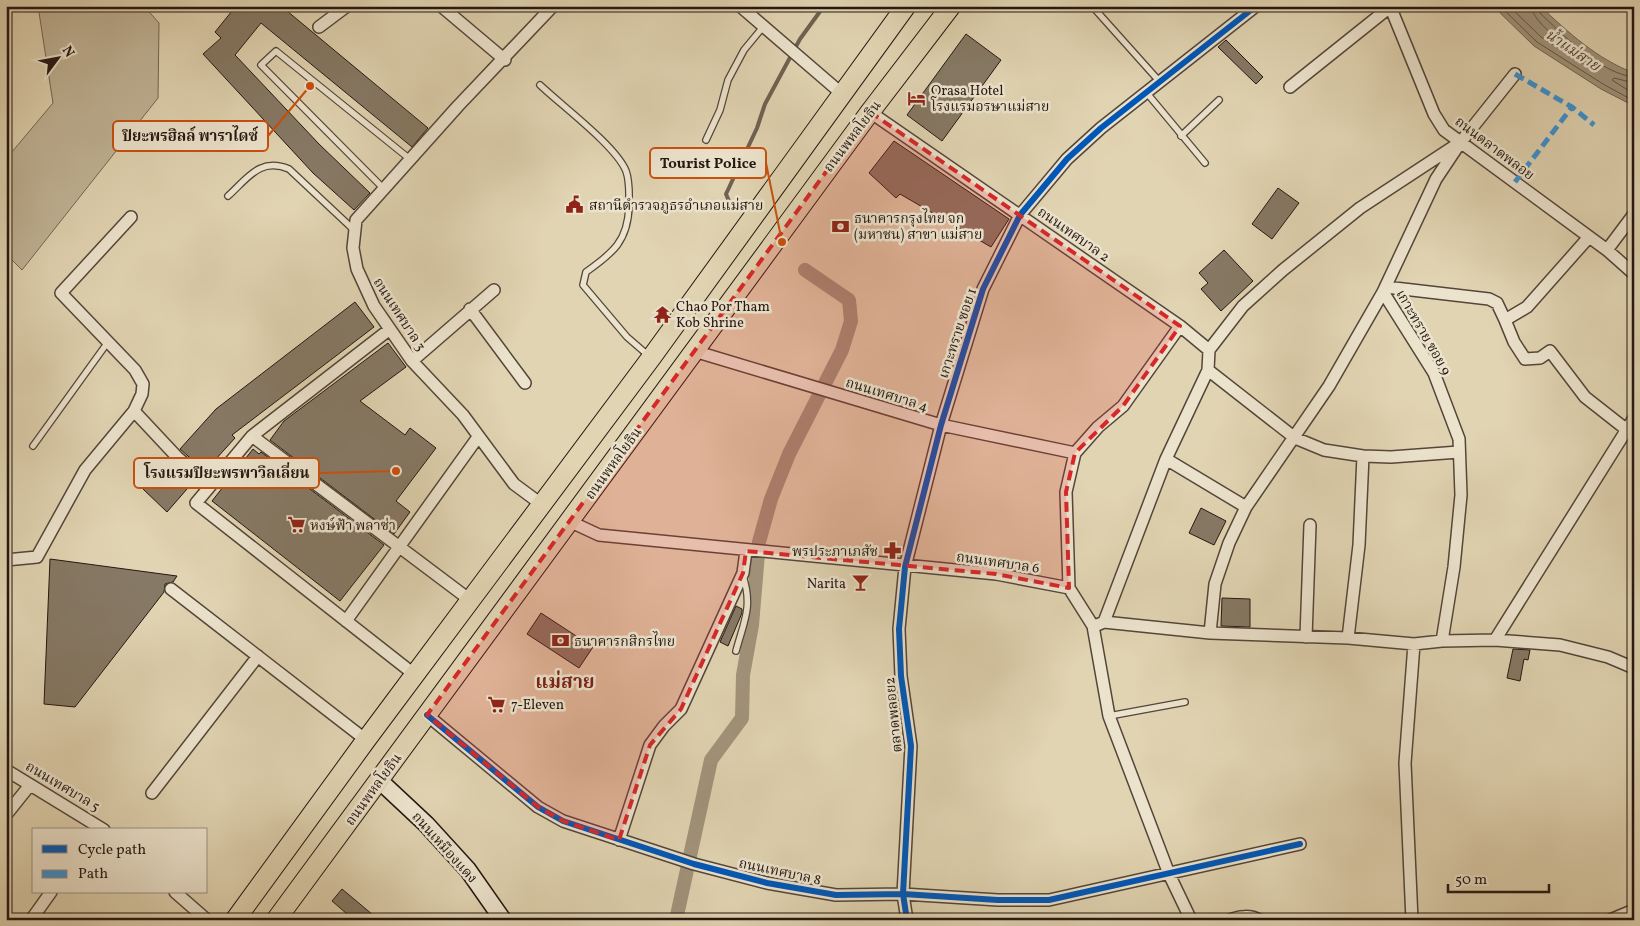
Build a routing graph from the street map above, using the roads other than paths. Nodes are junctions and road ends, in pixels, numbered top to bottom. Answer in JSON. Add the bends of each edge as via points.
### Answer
{"nodes":[{"id":1,"x":348,"y":6,"type":"edge"},
{"id":2,"x":442,"y":6,"type":"edge"},
{"id":3,"x":553,"y":6,"type":"edge"},
{"id":4,"x":906,"y":6,"type":"edge"},
{"id":5,"x":951,"y":6,"type":"edge"},
{"id":6,"x":1092,"y":6,"type":"edge"},
{"id":7,"x":1256,"y":6,"type":"edge"},
{"id":8,"x":1390,"y":7,"type":"edge"},
{"id":9,"x":748,"y":9,"type":"edge"},
{"id":10,"x":319,"y":28,"type":"dead end"},
{"id":11,"x":763,"y":28,"type":"junction"},
{"id":12,"x":504,"y":60,"type":"junction"},
{"id":13,"x":1515,"y":74,"type":"dead end"},
{"id":14,"x":1160,"y":82,"type":"junction"},
{"id":15,"x":540,"y":85,"type":"dead end"},
{"id":16,"x":1290,"y":87,"type":"dead end"},
{"id":17,"x":1146,"y":92,"type":"junction"},
{"id":18,"x":841,"y":93,"type":"junction"},
{"id":19,"x":1219,"y":100,"type":"dead end"},
{"id":20,"x":870,"y":112,"type":"junction"},
{"id":21,"x":1181,"y":136,"type":"junction"},
{"id":22,"x":706,"y":140,"type":"dead end"},
{"id":23,"x":1460,"y":143,"type":"junction"},
{"id":24,"x":411,"y":160,"type":"junction"},
{"id":25,"x":1205,"y":163,"type":"dead end"},
{"id":26,"x":1426,"y":164,"type":"junction"},
{"id":27,"x":1436,"y":179,"type":"junction"},
{"id":28,"x":385,"y":190,"type":"junction"},
{"id":29,"x":228,"y":196,"type":"dead end"},
{"id":30,"x":1634,"y":214,"type":"edge"},
{"id":31,"x":1020,"y":215,"type":"junction"},
{"id":32,"x":131,"y":217,"type":"dead end"},
{"id":33,"x":354,"y":230,"type":"junction"},
{"id":34,"x":1589,"y":236,"type":"junction"},
{"id":35,"x":1607,"y":250,"type":"junction"},
{"id":36,"x":1634,"y":274,"type":"edge"},
{"id":37,"x":1385,"y":289,"type":"junction"},
{"id":38,"x":494,"y":290,"type":"dead end"},
{"id":39,"x":470,"y":309,"type":"junction"},
{"id":40,"x":1505,"y":320,"type":"junction"},
{"id":41,"x":1180,"y":326,"type":"junction"},
{"id":42,"x":390,"y":329,"type":"junction"},
{"id":43,"x":108,"y":342,"type":"junction"},
{"id":44,"x":1209,"y":350,"type":"junction"},
{"id":45,"x":694,"y":351,"type":"junction"},
{"id":46,"x":651,"y":358,"type":"junction"},
{"id":47,"x":412,"y":361,"type":"junction"},
{"id":48,"x":1208,"y":370,"type":"junction"},
{"id":49,"x":674,"y":378,"type":"junction"},
{"id":50,"x":525,"y":383,"type":"dead end"},
{"id":51,"x":134,"y":411,"type":"junction"},
{"id":52,"x":1634,"y":418,"type":"edge"},
{"id":53,"x":941,"y":426,"type":"junction"},
{"id":54,"x":1627,"y":430,"type":"junction"},
{"id":55,"x":252,"y":436,"type":"junction"},
{"id":56,"x":478,"y":437,"type":"junction"},
{"id":57,"x":1295,"y":438,"type":"junction"},
{"id":58,"x":34,"y":446,"type":"dead end"},
{"id":59,"x":1459,"y":452,"type":"junction"},
{"id":60,"x":1075,"y":453,"type":"junction"},
{"id":61,"x":1363,"y":456,"type":"junction"},
{"id":62,"x":1166,"y":460,"type":"junction"},
{"id":63,"x":212,"y":485,"type":"junction"},
{"id":64,"x":542,"y":504,"type":"junction"},
{"id":65,"x":1246,"y":507,"type":"junction"},
{"id":66,"x":571,"y":522,"type":"junction"},
{"id":67,"x":1310,"y":524,"type":"dead end"},
{"id":68,"x":398,"y":546,"type":"junction"},
{"id":69,"x":746,"y":551,"type":"junction"},
{"id":70,"x":6,"y":560,"type":"edge"},
{"id":71,"x":905,"y":567,"type":"junction"},
{"id":72,"x":743,"y":573,"type":"junction"},
{"id":73,"x":1069,"y":588,"type":"junction"},
{"id":74,"x":171,"y":589,"type":"dead end"},
{"id":75,"x":470,"y":600,"type":"junction"},
{"id":76,"x":346,"y":621,"type":"junction"},
{"id":77,"x":1099,"y":624,"type":"junction"},
{"id":78,"x":1210,"y":632,"type":"junction"},
{"id":79,"x":1306,"y":637,"type":"junction"},
{"id":80,"x":1348,"y":638,"type":"junction"},
{"id":81,"x":1495,"y":640,"type":"junction"},
{"id":82,"x":1442,"y":641,"type":"junction"},
{"id":83,"x":1414,"y":644,"type":"junction"},
{"id":84,"x":736,"y":651,"type":"dead end"},
{"id":85,"x":258,"y":656,"type":"junction"},
{"id":86,"x":1634,"y":668,"type":"edge"},
{"id":87,"x":415,"y":675,"type":"junction"},
{"id":88,"x":1185,"y":702,"type":"dead end"},
{"id":89,"x":427,"y":715,"type":"junction"},
{"id":90,"x":1110,"y":716,"type":"junction"},
{"id":91,"x":366,"y":740,"type":"junction"},
{"id":92,"x":6,"y":770,"type":"edge"},
{"id":93,"x":380,"y":780,"type":"junction"},
{"id":94,"x":30,"y":784,"type":"junction"},
{"id":95,"x":152,"y":793,"type":"dead end"},
{"id":96,"x":6,"y":815,"type":"edge"},
{"id":97,"x":100,"y":828,"type":"edge"},
{"id":98,"x":618,"y":840,"type":"junction"},
{"id":99,"x":1300,"y":844,"type":"dead end"},
{"id":100,"x":1169,"y":874,"type":"junction"},
{"id":101,"x":50,"y":894,"type":"edge"},
{"id":102,"x":178,"y":894,"type":"edge"},
{"id":103,"x":902,"y":894,"type":"junction"},
{"id":104,"x":1634,"y":910,"type":"edge"},
{"id":105,"x":31,"y":920,"type":"edge"},
{"id":106,"x":207,"y":920,"type":"edge"},
{"id":107,"x":235,"y":920,"type":"edge"},
{"id":108,"x":276,"y":920,"type":"edge"},
{"id":109,"x":503,"y":920,"type":"edge"},
{"id":110,"x":906,"y":920,"type":"edge"},
{"id":111,"x":1191,"y":920,"type":"edge"},
{"id":112,"x":1230,"y":920,"type":"edge"},
{"id":113,"x":1259,"y":920,"type":"edge"},
{"id":114,"x":1412,"y":920,"type":"edge"},
{"id":115,"x":1610,"y":920,"type":"edge"}],
"edges":[{"from":1,"to":10,"type":"street"},
{"from":2,"to":12,"type":"street"},
{"from":3,"to":12,"type":"street"},
{"from":4,"to":18,"type":"main road"},
{"from":5,"to":20,"type":"main road","name":"ถนนพหลโยธิน"},
{"from":6,"to":14,"type":"lane"},
{"from":7,"to":14,"type":"street","name":"เกาะทราย ซอย 1"},
{"from":8,"to":16,"type":"street"},
{"from":8,"to":23,"type":"street","name":"ถนนตลาดพลอย","via":[[1434,114],[1444,130]]},
{"from":9,"to":11,"type":"street"},
{"from":11,"to":18,"type":"street"},
{"from":11,"to":22,"type":"lane","via":[[744,50],[728,80],[720,110]]},
{"from":12,"to":24,"type":"street"},
{"from":13,"to":23,"type":"street"},
{"from":14,"to":17,"type":"street","name":"เกาะทราย ซอย 1"},
{"from":15,"to":46,"type":"lane","via":[[611,150],[626,172],[628,221],[623,238],[603,260],[586,272],[583,285],[627,337]]},
{"from":17,"to":21,"type":"lane"},
{"from":17,"to":31,"type":"street","name":"เกาะทราย ซอย 1","via":[[1067,159]]},
{"from":18,"to":46,"type":"main road"},
{"from":19,"to":21,"type":"lane"},
{"from":20,"to":31,"type":"street","name":"ถนนเทศบาล 2"},
{"from":20,"to":45,"type":"main road","name":"ถนนพหลโยธิน"},
{"from":21,"to":25,"type":"lane"},
{"from":23,"to":26,"type":"street"},
{"from":23,"to":27,"type":"street","name":"เกาะทราย ซอย 9"},
{"from":23,"to":34,"type":"street","name":"ถนนตลาดพลอย"},
{"from":24,"to":28,"type":"street"},
{"from":24,"to":28,"type":"lane","via":[[276,51],[261,65]]},
{"from":26,"to":27,"type":"street"},
{"from":26,"to":44,"type":"street","via":[[1360,208],[1283,270],[1243,306]]},
{"from":27,"to":37,"type":"street","name":"เกาะทราย ซอย 9"},
{"from":28,"to":33,"type":"street","via":[[356,220]]},
{"from":29,"to":33,"type":"lane","via":[[265,165],[279,165],[288,169]]},
{"from":30,"to":35,"type":"street"},
{"from":31,"to":41,"type":"street","name":"ถนนเทศบาล 2"},
{"from":31,"to":53,"type":"street","name":"เกาะทราย ซอย 1","via":[[984,289]]},
{"from":32,"to":43,"type":"street","via":[[61,293]]},
{"from":33,"to":42,"type":"street","name":"ถนนเทศบาล 3","via":[[354,248],[362,284]]},
{"from":34,"to":35,"type":"street","name":"ถนนตลาดพลอย"},
{"from":34,"to":40,"type":"street","via":[[1527,307]]},
{"from":35,"to":36,"type":"street","name":"ถนนตลาดพลอย"},
{"from":37,"to":40,"type":"street","via":[[1489,299],[1497,303]]},
{"from":37,"to":57,"type":"street","via":[[1358,339]]},
{"from":37,"to":59,"type":"street","name":"เกาะทราย ซอย 9","via":[[1434,374],[1459,439]]},
{"from":38,"to":39,"type":"street"},
{"from":39,"to":47,"type":"street"},
{"from":39,"to":50,"type":"street"},
{"from":40,"to":54,"type":"street","via":[[1525,359],[1540,358],[1550,351],[1585,397]]},
{"from":41,"to":44,"type":"street","name":"ถนนเทศบาล 2"},
{"from":41,"to":60,"type":"street","via":[[1123,406]]},
{"from":42,"to":47,"type":"street","name":"ถนนเทศบาล 3"},
{"from":42,"to":55,"type":"street"},
{"from":43,"to":51,"type":"street","via":[[135,370],[143,384]]},
{"from":43,"to":58,"type":"lane"},
{"from":44,"to":48,"type":"street"},
{"from":45,"to":49,"type":"main road","name":"ถนนพหลโยธิน"},
{"from":45,"to":53,"type":"street","name":"ถนนเทศบาล 4"},
{"from":46,"to":49,"type":"main road"},
{"from":46,"to":64,"type":"main road"},
{"from":47,"to":56,"type":"street","name":"ถนนเทศบาล 3","via":[[463,415]]},
{"from":48,"to":57,"type":"street"},
{"from":48,"to":62,"type":"street"},
{"from":49,"to":66,"type":"main road","name":"ถนนพหลโยธิน"},
{"from":51,"to":63,"type":"street","via":[[178,458]]},
{"from":51,"to":70,"type":"street","via":[[85,470],[37,557]]},
{"from":52,"to":54,"type":"street"},
{"from":53,"to":60,"type":"street","name":"ถนนเทศบาล 4"},
{"from":53,"to":71,"type":"street","name":"เกาะทราย ซอย 1"},
{"from":54,"to":81,"type":"street"},
{"from":55,"to":63,"type":"street"},
{"from":55,"to":68,"type":"street"},
{"from":56,"to":64,"type":"street","name":"ถนนเทศบาล 3","via":[[514,484]]},
{"from":56,"to":68,"type":"street"},
{"from":57,"to":61,"type":"street","via":[[1324,450]]},
{"from":57,"to":65,"type":"street"},
{"from":59,"to":61,"type":"street"},
{"from":59,"to":82,"type":"street","name":"เกาะทราย ซอย 9","via":[[1461,496]]},
{"from":60,"to":73,"type":"street","via":[[1066,492]]},
{"from":61,"to":80,"type":"street","via":[[1359,545]]},
{"from":62,"to":65,"type":"street"},
{"from":62,"to":77,"type":"street"},
{"from":63,"to":76,"type":"street","via":[[196,503]]},
{"from":64,"to":75,"type":"main road"},
{"from":65,"to":78,"type":"street","via":[[1215,584]]},
{"from":66,"to":69,"type":"street","name":"ถนนเทศบาล 6","via":[[599,535]]},
{"from":66,"to":89,"type":"main road","name":"ถนนพหลโยธิน"},
{"from":67,"to":79,"type":"street"},
{"from":68,"to":75,"type":"street"},
{"from":68,"to":76,"type":"street"},
{"from":69,"to":71,"type":"street","name":"ถนนเทศบาล 6"},
{"from":69,"to":72,"type":"street"},
{"from":71,"to":73,"type":"street","name":"ถนนเทศบาล 6","via":[[996,574]]},
{"from":71,"to":103,"type":"street","name":"ตลาดพลอย2","via":[[899,629],[901,676],[911,746]]},
{"from":72,"to":84,"type":"lane","via":[[749,603]]},
{"from":72,"to":98,"type":"street","via":[[681,709],[650,745]]},
{"from":73,"to":77,"type":"street"},
{"from":74,"to":85,"type":"street"},
{"from":75,"to":87,"type":"main road"},
{"from":76,"to":87,"type":"street"},
{"from":77,"to":78,"type":"street"},
{"from":77,"to":90,"type":"street"},
{"from":78,"to":79,"type":"street"},
{"from":79,"to":80,"type":"street"},
{"from":80,"to":83,"type":"street"},
{"from":81,"to":82,"type":"street"},
{"from":81,"to":86,"type":"street","via":[[1560,645],[1608,657]]},
{"from":82,"to":83,"type":"street"},
{"from":83,"to":114,"type":"street","via":[[1405,763]]},
{"from":85,"to":91,"type":"street"},
{"from":85,"to":95,"type":"street"},
{"from":87,"to":91,"type":"main road"},
{"from":88,"to":90,"type":"lane"},
{"from":89,"to":93,"type":"main road","name":"ถนนพหลโยธิน"},
{"from":89,"to":98,"type":"street","name":"ถนนเทศบาล 8","via":[[538,807],[563,821]]},
{"from":90,"to":100,"type":"street"},
{"from":91,"to":107,"type":"main road"},
{"from":92,"to":94,"type":"street","name":"ถนนเทศบาล 5"},
{"from":93,"to":108,"type":"main road","name":"ถนนพหลโยธิน"},
{"from":93,"to":109,"type":"street","name":"ถนนเหมืองแดง","via":[[468,870]]},
{"from":94,"to":96,"type":"street"},
{"from":94,"to":97,"type":"street","name":"ถนนเทศบาล 5"},
{"from":98,"to":103,"type":"street","name":"ถนนเทศบาล 8","via":[[767,883],[836,895]]},
{"from":99,"to":100,"type":"street","name":"ถนนเทศบาล 8"},
{"from":100,"to":103,"type":"street","name":"ถนนเทศบาล 8","via":[[1049,900]]},
{"from":100,"to":111,"type":"street"},
{"from":101,"to":105,"type":"street"},
{"from":102,"to":106,"type":"street"},
{"from":103,"to":110,"type":"street","name":"ตลาดพลอย2"},
{"from":104,"to":115,"type":"street"},
{"from":112,"to":113,"type":"street","via":[[1237,917]]}]}
